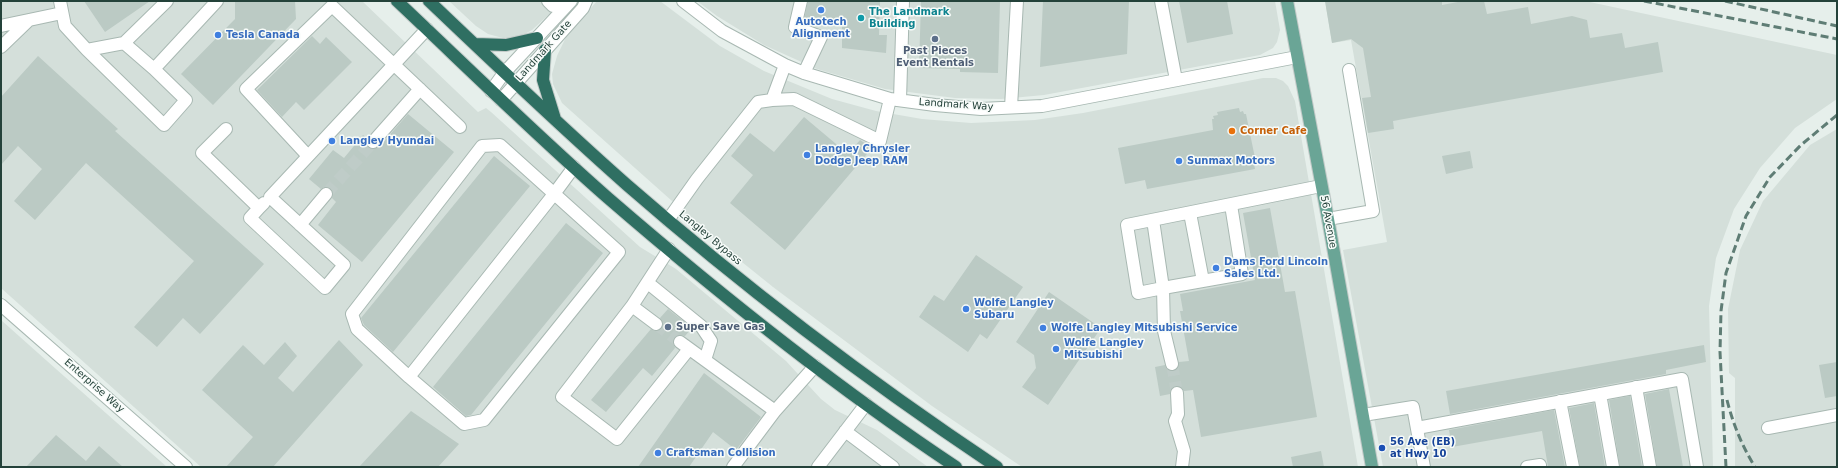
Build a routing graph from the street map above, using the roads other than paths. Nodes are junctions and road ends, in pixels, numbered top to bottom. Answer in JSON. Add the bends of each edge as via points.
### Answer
{"nodes":[{"id":1,"x":60,"y":1,"type":"edge"},
{"id":2,"x":167,"y":1,"type":"edge"},
{"id":3,"x":217,"y":1,"type":"edge"},
{"id":4,"x":397,"y":1,"type":"edge"},
{"id":5,"x":429,"y":1,"type":"edge"},
{"id":6,"x":548,"y":1,"type":"edge"},
{"id":7,"x":586,"y":1,"type":"edge"},
{"id":8,"x":683,"y":1,"type":"edge"},
{"id":9,"x":801,"y":1,"type":"edge"},
{"id":10,"x":903,"y":1,"type":"edge"},
{"id":11,"x":1017,"y":1,"type":"edge"},
{"id":12,"x":1161,"y":1,"type":"edge"},
{"id":13,"x":1287,"y":1,"type":"edge"},
{"id":14,"x":567,"y":3,"type":"edge"},
{"id":15,"x":62,"y":13,"type":"junction"},
{"id":16,"x":28,"y":21,"type":"junction"},
{"id":17,"x":1,"y":26,"type":"edge"},
{"id":18,"x":427,"y":29,"type":"junction"},
{"id":19,"x":537,"y":38,"type":"junction"},
{"id":20,"x":124,"y":43,"type":"junction"},
{"id":21,"x":475,"y":44,"type":"junction"},
{"id":22,"x":1,"y":47,"type":"edge"},
{"id":23,"x":87,"y":50,"type":"junction"},
{"id":24,"x":545,"y":50,"type":"junction"},
{"id":25,"x":1297,"y":57,"type":"junction"},
{"id":26,"x":394,"y":65,"type":"junction"},
{"id":27,"x":785,"y":65,"type":"junction"},
{"id":28,"x":154,"y":69,"type":"junction"},
{"id":29,"x":1349,"y":70,"type":"dead end"},
{"id":30,"x":804,"y":73,"type":"junction"},
{"id":31,"x":504,"y":74,"type":"junction"},
{"id":32,"x":1176,"y":80,"type":"junction"},
{"id":33,"x":516,"y":84,"type":"junction"},
{"id":34,"x":420,"y":89,"type":"junction"},
{"id":35,"x":491,"y":91,"type":"junction"},
{"id":36,"x":895,"y":99,"type":"junction"},
{"id":37,"x":501,"y":100,"type":"junction"},
{"id":38,"x":772,"y":100,"type":"junction"},
{"id":39,"x":1011,"y":107,"type":"junction"},
{"id":40,"x":555,"y":120,"type":"junction"},
{"id":41,"x":460,"y":127,"type":"dead end"},
{"id":42,"x":226,"y":129,"type":"dead end"},
{"id":43,"x":373,"y":142,"type":"tunnel mouth"},
{"id":44,"x":308,"y":156,"type":"junction"},
{"id":45,"x":574,"y":168,"type":"junction"},
{"id":46,"x":1321,"y":186,"type":"junction"},
{"id":47,"x":326,"y":194,"type":"tunnel mouth"},
{"id":48,"x":554,"y":194,"type":"junction"},
{"id":49,"x":270,"y":197,"type":"junction"},
{"id":50,"x":1231,"y":205,"type":"junction"},
{"id":51,"x":259,"y":208,"type":"junction"},
{"id":52,"x":1190,"y":213,"type":"junction"},
{"id":53,"x":1328,"y":219,"type":"junction"},
{"id":54,"x":668,"y":220,"type":"junction"},
{"id":55,"x":1153,"y":220,"type":"junction"},
{"id":56,"x":300,"y":225,"type":"junction"},
{"id":57,"x":669,"y":249,"type":"junction"},
{"id":58,"x":1203,"y":281,"type":"junction"},
{"id":59,"x":648,"y":282,"type":"junction"},
{"id":60,"x":1163,"y":288,"type":"junction"},
{"id":61,"x":1,"y":305,"type":"edge"},
{"id":62,"x":632,"y":306,"type":"junction"},
{"id":63,"x":656,"y":324,"type":"tunnel mouth"},
{"id":64,"x":705,"y":360,"type":"junction"},
{"id":65,"x":1172,"y":364,"type":"tunnel mouth"},
{"id":66,"x":815,"y":366,"type":"junction"},
{"id":67,"x":409,"y":377,"type":"junction"},
{"id":68,"x":1636,"y":387,"type":"junction"},
{"id":69,"x":1177,"y":393,"type":"tunnel mouth"},
{"id":70,"x":1600,"y":394,"type":"junction"},
{"id":71,"x":1560,"y":401,"type":"junction"},
{"id":72,"x":866,"y":404,"type":"junction"},
{"id":73,"x":775,"y":411,"type":"junction"},
{"id":74,"x":1362,"y":415,"type":"junction"},
{"id":75,"x":1837,"y":415,"type":"edge"},
{"id":76,"x":1417,"y":428,"type":"junction"},
{"id":77,"x":1768,"y":428,"type":"dead end"},
{"id":78,"x":845,"y":431,"type":"junction"},
{"id":79,"x":186,"y":467,"type":"edge"},
{"id":80,"x":733,"y":467,"type":"edge"},
{"id":81,"x":818,"y":467,"type":"edge"},
{"id":82,"x":893,"y":467,"type":"edge"},
{"id":83,"x":956,"y":467,"type":"edge"},
{"id":84,"x":997,"y":467,"type":"edge"},
{"id":85,"x":1182,"y":467,"type":"edge"},
{"id":86,"x":1372,"y":467,"type":"edge"},
{"id":87,"x":1424,"y":467,"type":"edge"},
{"id":88,"x":1527,"y":467,"type":"edge"},
{"id":89,"x":1540,"y":467,"type":"edge"},
{"id":90,"x":1573,"y":467,"type":"edge"},
{"id":91,"x":1613,"y":467,"type":"edge"},
{"id":92,"x":1650,"y":467,"type":"edge"},
{"id":93,"x":1697,"y":467,"type":"edge"}],
"edges":[{"from":1,"to":15,"type":"street"},
{"from":2,"to":20,"type":"street"},
{"from":3,"to":28,"type":"street"},
{"from":4,"to":18,"type":"highway"},
{"from":5,"to":21,"type":"highway","name":"Langley Bypass"},
{"from":6,"to":14,"type":"street","via":[[554,6]]},
{"from":7,"to":24,"type":"street","name":"Landmark Gate","via":[[583,8]]},
{"from":8,"to":27,"type":"street","name":"Landmark Way","via":[[722,31]]},
{"from":9,"to":30,"type":"street","via":[[795,27],[821,37]]},
{"from":10,"to":36,"type":"street"},
{"from":11,"to":39,"type":"street"},
{"from":12,"to":32,"type":"street"},
{"from":13,"to":25,"type":"main road","name":"56 Avenue"},
{"from":14,"to":19,"type":"street","name":"Landmark Gate"},
{"from":15,"to":16,"type":"street"},
{"from":15,"to":23,"type":"street","via":[[65,26]]},
{"from":16,"to":17,"type":"street"},
{"from":16,"to":22,"type":"street"},
{"from":18,"to":26,"type":"street"},
{"from":18,"to":35,"type":"highway"},
{"from":19,"to":21,"type":"highway","via":[[506,45]]},
{"from":19,"to":31,"type":"street","name":"Landmark Gate"},
{"from":20,"to":23,"type":"street"},
{"from":20,"to":28,"type":"street"},
{"from":21,"to":31,"type":"highway","name":"Langley Bypass"},
{"from":23,"to":28,"type":"street","via":[[164,125],[186,100]]},
{"from":24,"to":33,"type":"street","name":"Landmark Gate"},
{"from":24,"to":40,"type":"highway","via":[[543,80]]},
{"from":25,"to":32,"type":"street","name":"Landmark Way"},
{"from":25,"to":46,"type":"main road","name":"56 Avenue"},
{"from":26,"to":34,"type":"street"},
{"from":26,"to":44,"type":"street"},
{"from":26,"to":44,"type":"street","via":[[332,6],[246,90]]},
{"from":27,"to":30,"type":"street","name":"Landmark Way"},
{"from":27,"to":38,"type":"street"},
{"from":29,"to":53,"type":"street","via":[[1373,211]]},
{"from":30,"to":36,"type":"street","name":"Landmark Way"},
{"from":31,"to":33,"type":"highway","name":"Langley Bypass"},
{"from":31,"to":35,"type":"street","name":"Landmark Gate"},
{"from":32,"to":39,"type":"street","name":"Landmark Way","via":[[1042,106]]},
{"from":33,"to":37,"type":"street","name":"Landmark Gate"},
{"from":33,"to":40,"type":"highway","name":"Langley Bypass"},
{"from":34,"to":41,"type":"street"},
{"from":34,"to":43,"type":"street"},
{"from":35,"to":37,"type":"highway"},
{"from":36,"to":38,"type":"street","via":[[880,142],[794,98]]},
{"from":36,"to":39,"type":"street","name":"Landmark Way","via":[[981,109]]},
{"from":37,"to":45,"type":"highway"},
{"from":38,"to":54,"type":"street","via":[[758,102]]},
{"from":40,"to":54,"type":"highway","name":"Langley Bypass"},
{"from":42,"to":51,"type":"street","via":[[202,153]]},
{"from":44,"to":49,"type":"street"},
{"from":45,"to":48,"type":"street"},
{"from":45,"to":57,"type":"highway"},
{"from":46,"to":50,"type":"street"},
{"from":46,"to":53,"type":"main road","name":"56 Avenue"},
{"from":47,"to":56,"type":"street"},
{"from":48,"to":67,"type":"street"},
{"from":48,"to":67,"type":"street","via":[[500,144],[482,146],[352,314],[357,329]]},
{"from":48,"to":67,"type":"street","via":[[619,252],[484,420],[464,424]]},
{"from":49,"to":51,"type":"street"},
{"from":49,"to":56,"type":"street"},
{"from":50,"to":52,"type":"street"},
{"from":50,"to":58,"type":"street","via":[[1242,274]]},
{"from":51,"to":56,"type":"street","via":[[250,218],[325,288],[344,265]]},
{"from":52,"to":55,"type":"street"},
{"from":52,"to":58,"type":"street"},
{"from":53,"to":74,"type":"main road","name":"56 Avenue"},
{"from":54,"to":84,"type":"highway","name":"Langley Bypass","via":[[771,304],[868,378]]},
{"from":55,"to":60,"type":"street"},
{"from":55,"to":60,"type":"street","via":[[1127,225],[1138,293]]},
{"from":57,"to":59,"type":"street"},
{"from":57,"to":66,"type":"highway"},
{"from":58,"to":60,"type":"street"},
{"from":59,"to":62,"type":"street"},
{"from":59,"to":64,"type":"street","via":[[701,326],[712,341]]},
{"from":60,"to":65,"type":"street","via":[[1164,331]]},
{"from":61,"to":79,"type":"street","name":"Enterprise Way"},
{"from":62,"to":63,"type":"street"},
{"from":62,"to":64,"type":"street","via":[[562,397],[617,439],[685,346]]},
{"from":64,"to":73,"type":"street"},
{"from":66,"to":72,"type":"highway"},
{"from":66,"to":73,"type":"street"},
{"from":68,"to":70,"type":"street"},
{"from":68,"to":92,"type":"street"},
{"from":68,"to":93,"type":"street","via":[[1682,379]]},
{"from":69,"to":85,"type":"street","via":[[1178,414],[1175,421],[1184,451]]},
{"from":70,"to":71,"type":"street"},
{"from":70,"to":91,"type":"street"},
{"from":71,"to":76,"type":"street"},
{"from":71,"to":90,"type":"street"},
{"from":72,"to":78,"type":"street"},
{"from":72,"to":83,"type":"highway"},
{"from":73,"to":80,"type":"street"},
{"from":74,"to":76,"type":"street","via":[[1413,407]]},
{"from":74,"to":86,"type":"main road","name":"56 Avenue"},
{"from":75,"to":77,"type":"street"},
{"from":76,"to":87,"type":"street"},
{"from":78,"to":81,"type":"street"},
{"from":78,"to":82,"type":"street"},
{"from":88,"to":89,"type":"street"}]}
